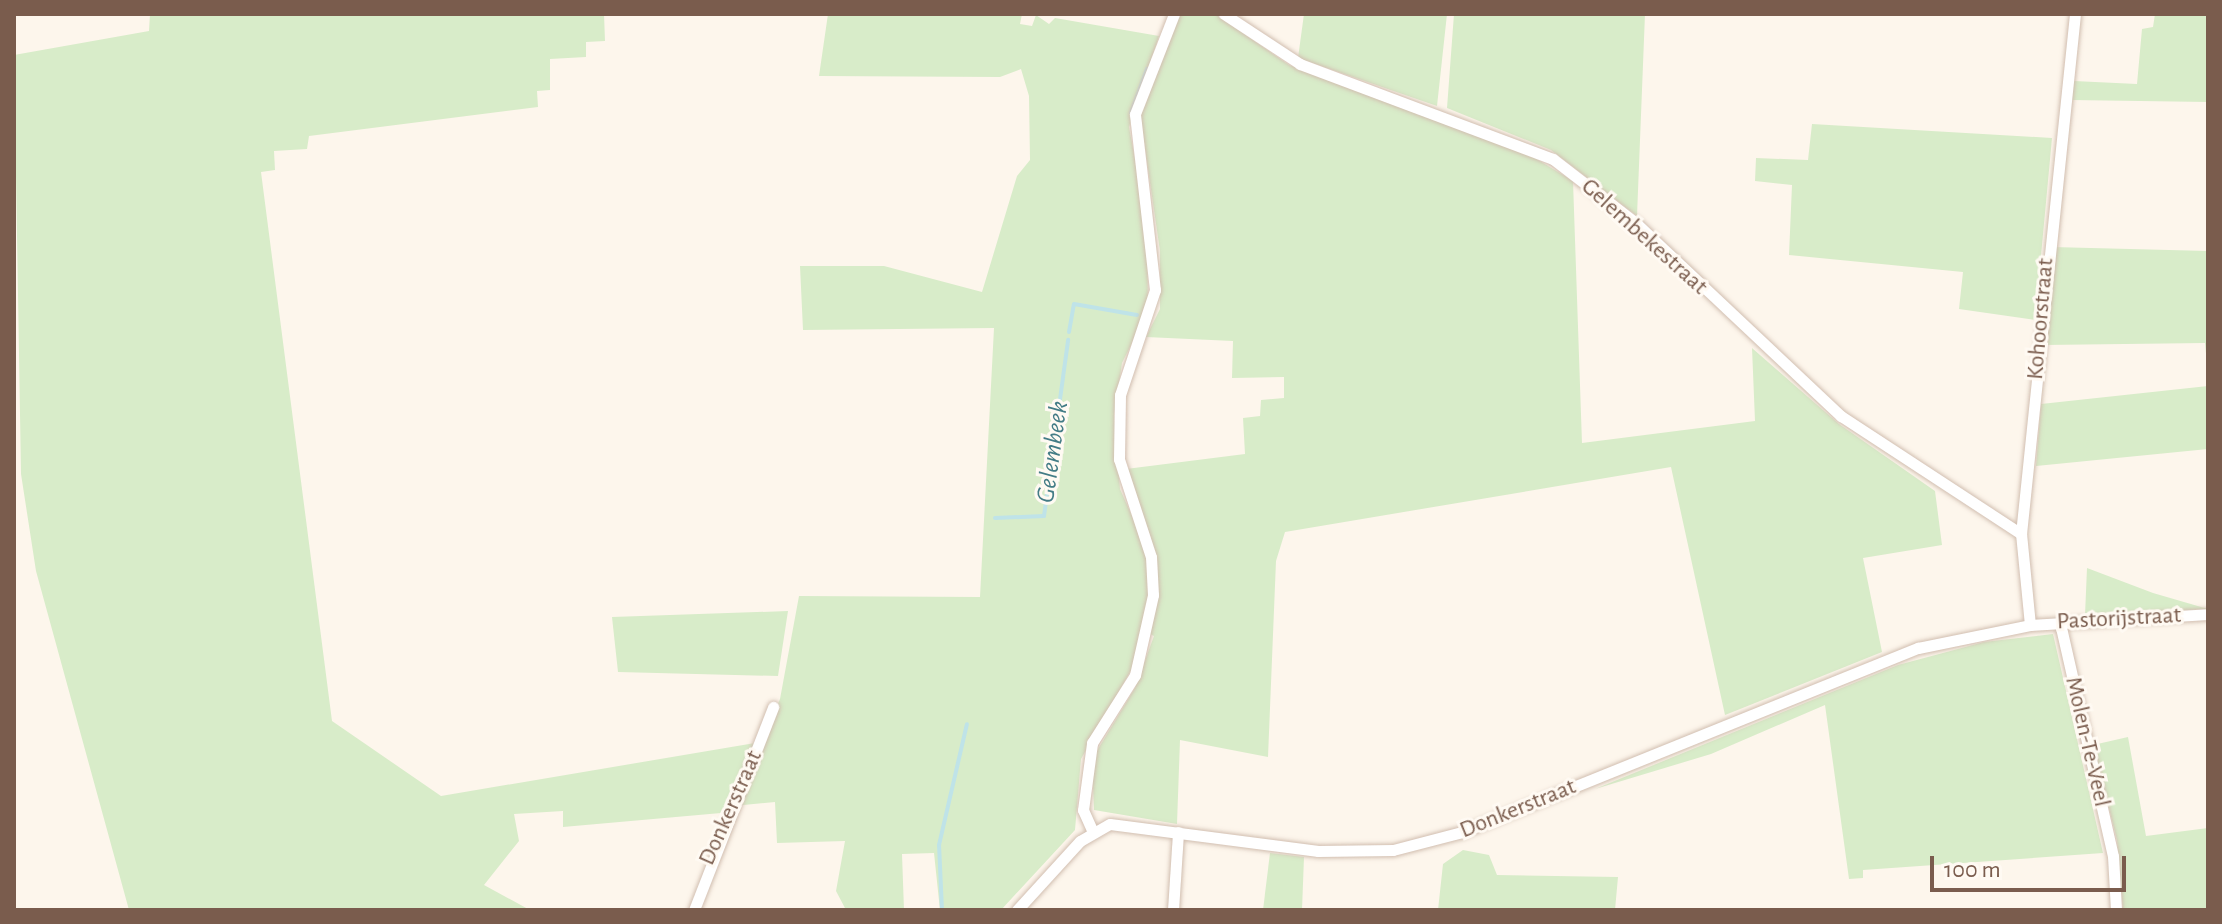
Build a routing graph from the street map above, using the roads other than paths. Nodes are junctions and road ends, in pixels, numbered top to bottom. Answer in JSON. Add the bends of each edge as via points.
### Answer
{"nodes":[{"id":1,"x":1174,"y":14,"type":"edge"},
{"id":2,"x":1224,"y":14,"type":"edge"},
{"id":3,"x":2075,"y":14,"type":"edge"},
{"id":4,"x":2021,"y":534,"type":"junction"},
{"id":5,"x":2208,"y":614,"type":"edge"},
{"id":6,"x":2060,"y":623,"type":"junction"},
{"id":7,"x":2030,"y":625,"type":"junction"},
{"id":8,"x":773,"y":707,"type":"dead end"},
{"id":9,"x":1092,"y":830,"type":"junction"},
{"id":10,"x":1178,"y":832,"type":"junction"},
{"id":11,"x":694,"y":910,"type":"edge"},
{"id":12,"x":1017,"y":910,"type":"edge"},
{"id":13,"x":1173,"y":910,"type":"edge"},
{"id":14,"x":2116,"y":910,"type":"edge"}],
"edges":[{"from":1,"to":9,"type":"street","via":[[1135,114],[1151,205],[1155,299],[1126,368],[1119,438],[1124,483],[1151,557],[1153,595],[1135,675],[1092,743],[1083,810]]},
{"from":2,"to":4,"type":"street","name":"Gelembekestraat","via":[[1300,64],[1553,159],[1637,224],[1841,416]]},
{"from":3,"to":4,"type":"street","name":"Kohoorstraat"},
{"from":4,"to":7,"type":"street","name":"Kohoorstraat"},
{"from":5,"to":6,"type":"street","name":"Pastorijstraat"},
{"from":6,"to":7,"type":"street","name":"Pastorijstraat"},
{"from":6,"to":14,"type":"street","name":"Molen-Te-Veel","via":[[2113,856]]},
{"from":7,"to":10,"type":"street","name":"Donkerstraat","via":[[1918,648],[1420,844],[1318,851]]},
{"from":8,"to":11,"type":"street","name":"Donkerstraat"},
{"from":9,"to":10,"type":"street","name":"Donkerstraat","via":[[1110,824]]},
{"from":9,"to":12,"type":"street"},
{"from":10,"to":13,"type":"street"}]}
